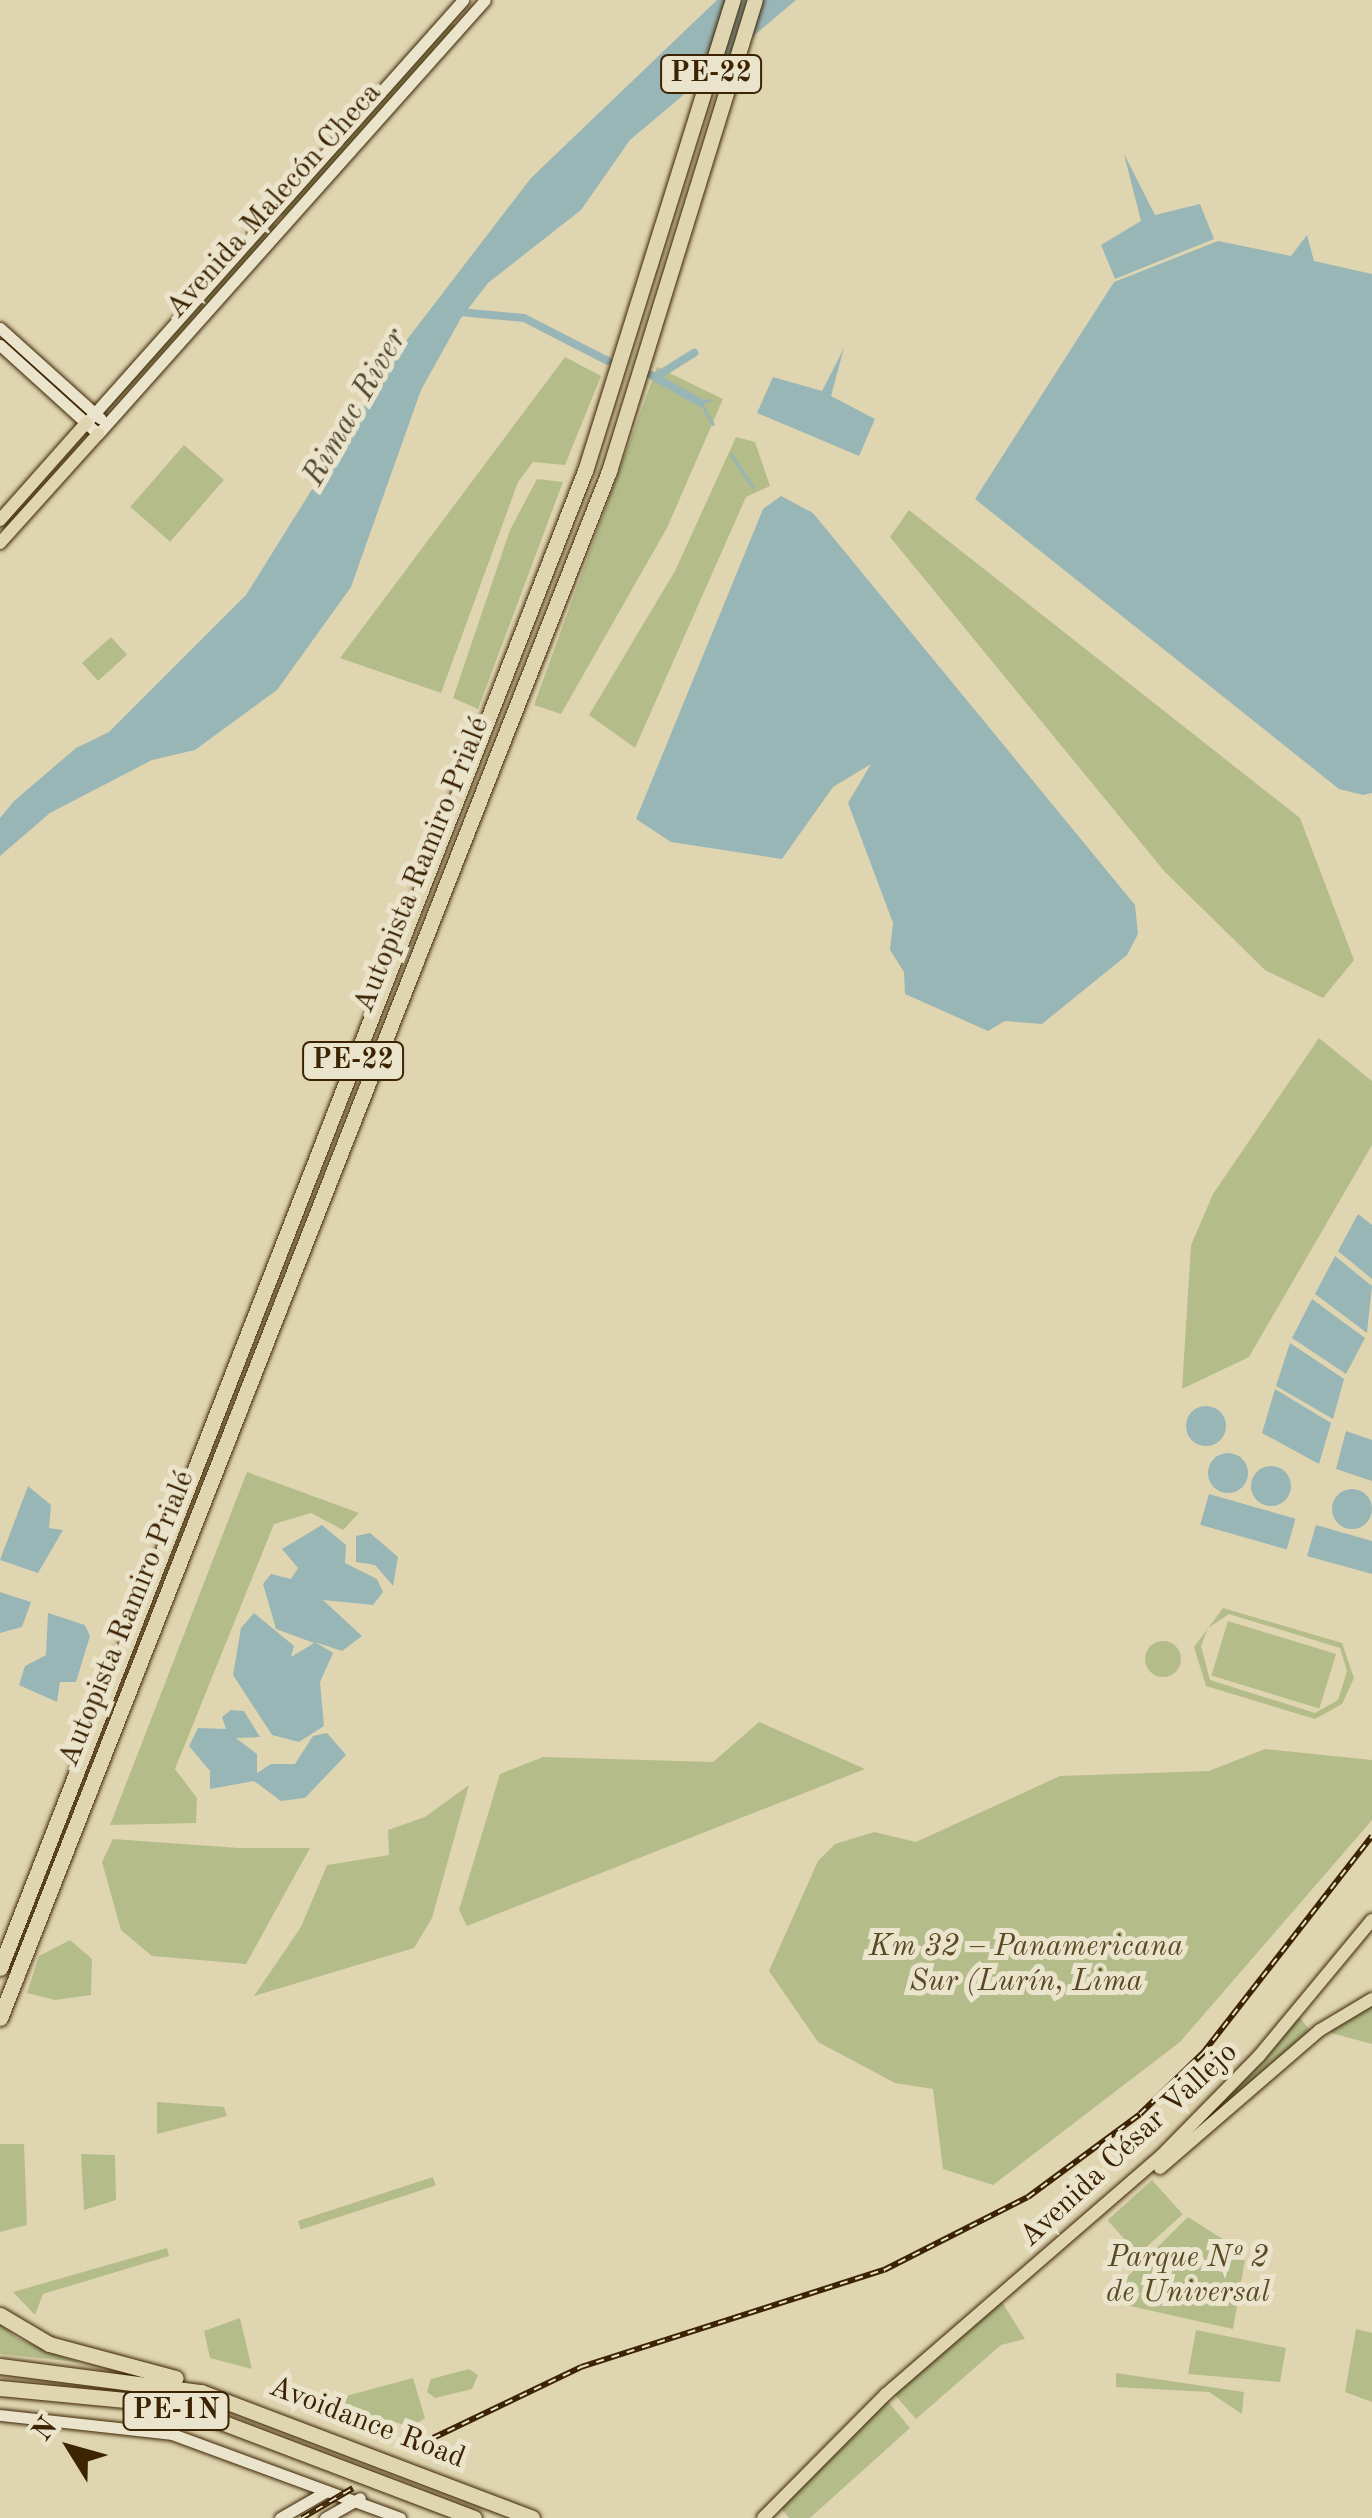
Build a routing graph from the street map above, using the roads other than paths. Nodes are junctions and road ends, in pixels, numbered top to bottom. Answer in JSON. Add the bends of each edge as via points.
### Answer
{"nodes":[{"id":1,"x":463,"y":0,"type":"edge"},
{"id":2,"x":485,"y":0,"type":"edge"},
{"id":3,"x":732,"y":0,"type":"edge"},
{"id":4,"x":755,"y":0,"type":"edge"},
{"id":5,"x":0,"y":328,"type":"edge"},
{"id":6,"x":0,"y":344,"type":"edge"},
{"id":7,"x":35,"y":367,"type":"junction"},
{"id":8,"x":90,"y":418,"type":"junction"},
{"id":9,"x":103,"y":429,"type":"junction"},
{"id":10,"x":0,"y":520,"type":"edge"},
{"id":11,"x":0,"y":543,"type":"edge"},
{"id":12,"x":1372,"y":1920,"type":"edge"},
{"id":13,"x":0,"y":1968,"type":"edge"},
{"id":14,"x":1372,"y":1999,"type":"edge"},
{"id":15,"x":0,"y":2018,"type":"edge"},
{"id":16,"x":1028,"y":2275,"type":"junction"},
{"id":17,"x":0,"y":2315,"type":"edge"},
{"id":18,"x":0,"y":2366,"type":"edge"},
{"id":19,"x":0,"y":2388,"type":"edge"},
{"id":20,"x":201,"y":2392,"type":"junction"},
{"id":21,"x":0,"y":2415,"type":"edge"},
{"id":22,"x":327,"y":2491,"type":"junction"},
{"id":23,"x":360,"y":2498,"type":"junction"},
{"id":24,"x":280,"y":2518,"type":"edge"},
{"id":25,"x":325,"y":2518,"type":"edge"},
{"id":26,"x":400,"y":2518,"type":"edge"},
{"id":27,"x":474,"y":2518,"type":"edge"},
{"id":28,"x":532,"y":2518,"type":"edge"},
{"id":29,"x":763,"y":2518,"type":"edge"}],
"edges":[{"from":1,"to":8,"type":"main road","name":"Avenida Malecón Checa"},
{"from":2,"to":9,"type":"main road","name":"Avenida Malecón Checa"},
{"from":3,"to":13,"type":"highway","name":"Autopista Ramiro Prialé","number":"PE-22","via":[[586,470]]},
{"from":4,"to":15,"type":"highway","name":"Autopista Ramiro Prialé","number":"PE-22","via":[[608,471]]},
{"from":5,"to":7,"type":"main road"},
{"from":6,"to":7,"type":"main road"},
{"from":7,"to":8,"type":"main road"},
{"from":8,"to":9,"type":"main road"},
{"from":8,"to":10,"type":"main road"},
{"from":9,"to":11,"type":"main road"},
{"from":12,"to":16,"type":"main road","name":"Avenida César Vallejo","via":[[1303,2005],[1161,2156]]},
{"from":14,"to":16,"type":"main road","name":"Avenida César Vallejo","via":[[1320,2030]]},
{"from":16,"to":29,"type":"main road","name":"Avenida César Vallejo","via":[[874,2405]]},
{"from":17,"to":20,"type":"highway","via":[[33,2338],[176,2377]]},
{"from":18,"to":20,"type":"highway","name":"Avoidance Road","number":"PE-1N"},
{"from":19,"to":27,"type":"highway","name":"Avoidance Road","number":"PE-1N","via":[[125,2400],[216,2420]]},
{"from":20,"to":28,"type":"highway","name":"Avoidance Road","number":"PE-1N"},
{"from":21,"to":22,"type":"main road","via":[[75,2417],[172,2434]]},
{"from":22,"to":23,"type":"main road"},
{"from":22,"to":24,"type":"main road"},
{"from":23,"to":25,"type":"main road"},
{"from":23,"to":26,"type":"main road"}]}
